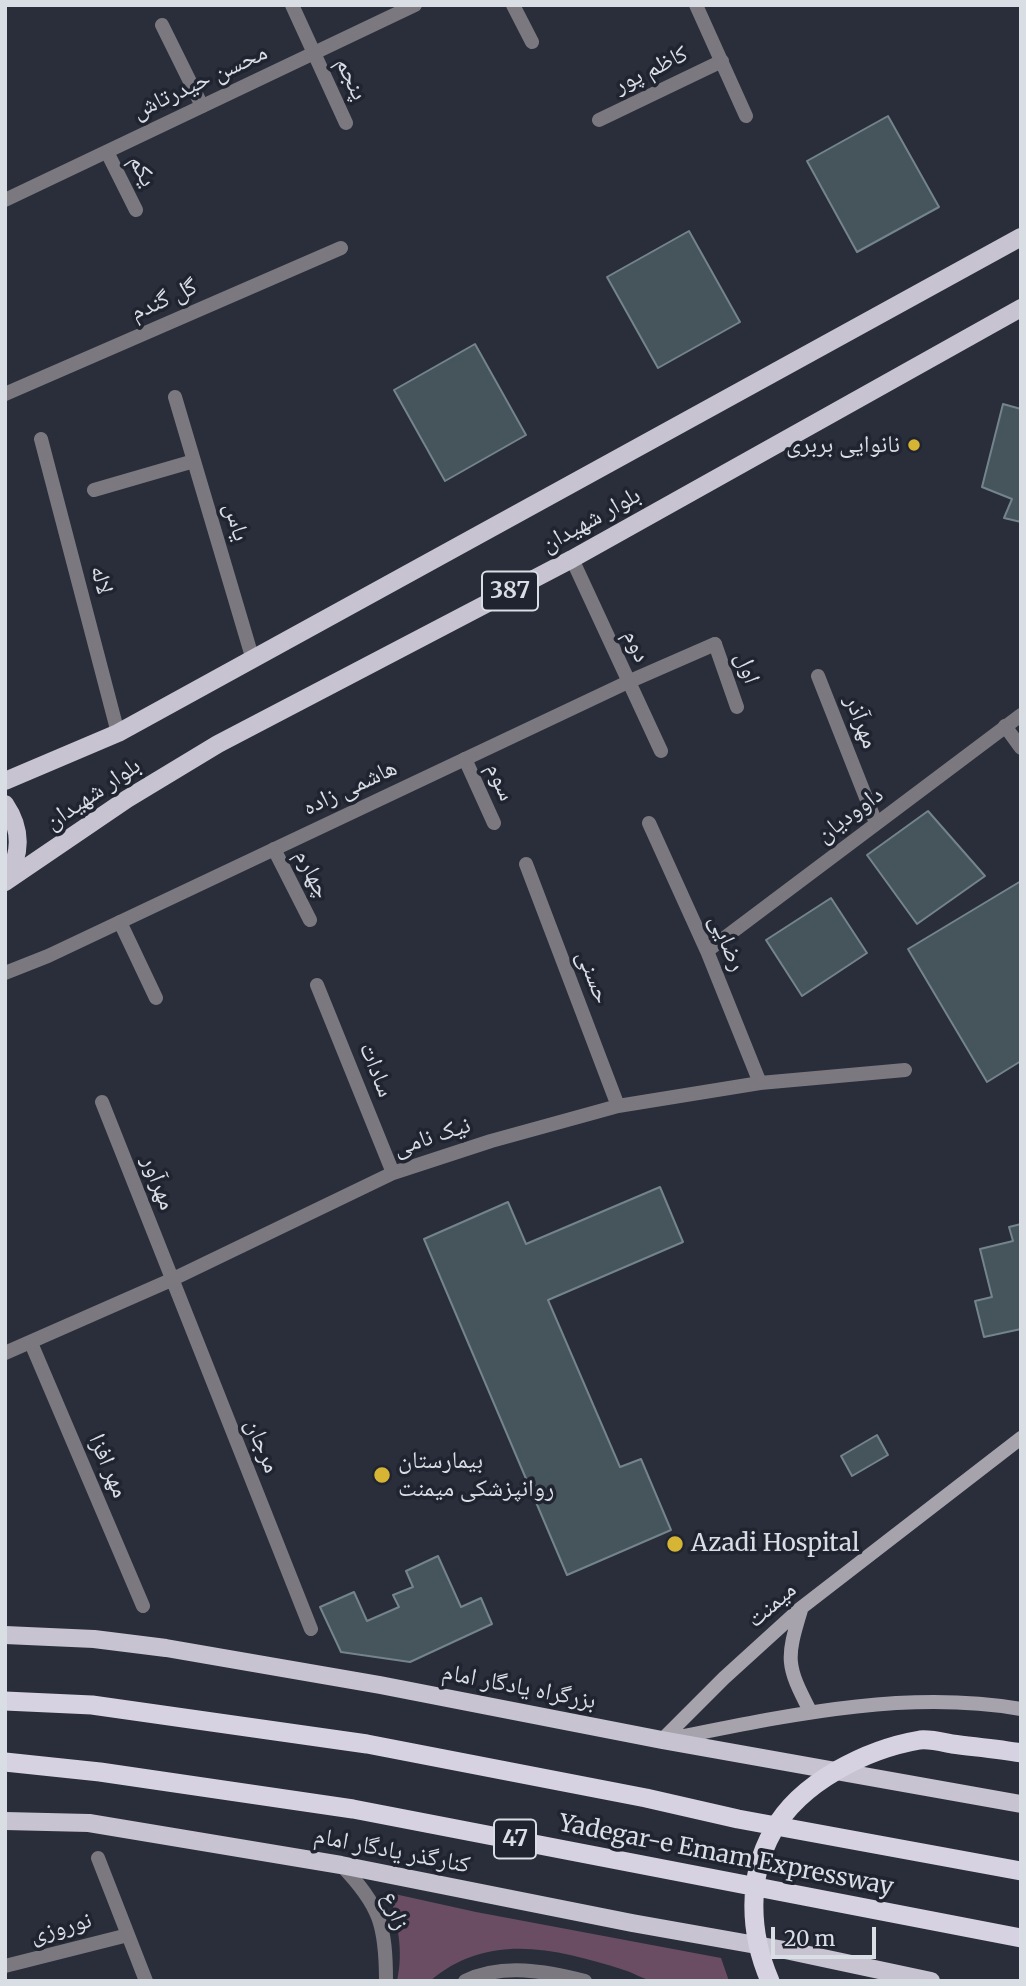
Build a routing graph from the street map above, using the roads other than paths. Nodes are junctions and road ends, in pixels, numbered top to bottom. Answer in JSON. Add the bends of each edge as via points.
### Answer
{"nodes":[{"id":1,"x":292,"y":5,"type":"edge"},
{"id":2,"x":415,"y":5,"type":"edge"},
{"id":3,"x":513,"y":5,"type":"edge"},
{"id":4,"x":696,"y":5,"type":"edge"},
{"id":5,"x":162,"y":25,"type":"dead end"},
{"id":6,"x":532,"y":42,"type":"dead end"},
{"id":7,"x":314,"y":53,"type":"junction"},
{"id":8,"x":722,"y":61,"type":"junction"},
{"id":9,"x":202,"y":106,"type":"junction"},
{"id":10,"x":746,"y":116,"type":"dead end"},
{"id":11,"x":599,"y":120,"type":"dead end"},
{"id":12,"x":346,"y":124,"type":"dead end"},
{"id":13,"x":107,"y":152,"type":"junction"},
{"id":14,"x":5,"y":200,"type":"edge"},
{"id":15,"x":136,"y":210,"type":"dead end"},
{"id":16,"x":1021,"y":237,"type":"edge"},
{"id":17,"x":341,"y":248,"type":"dead end"},
{"id":18,"x":1021,"y":308,"type":"edge"},
{"id":19,"x":5,"y":394,"type":"edge"},
{"id":20,"x":175,"y":397,"type":"dead end"},
{"id":21,"x":41,"y":439,"type":"dead end"},
{"id":22,"x":194,"y":461,"type":"junction"},
{"id":23,"x":94,"y":490,"type":"dead end"},
{"id":24,"x":572,"y":559,"type":"junction"},
{"id":25,"x":715,"y":644,"type":"joint"},
{"id":26,"x":253,"y":660,"type":"junction"},
{"id":27,"x":818,"y":676,"type":"dead end"},
{"id":28,"x":628,"y":682,"type":"junction"},
{"id":29,"x":737,"y":706,"type":"dead end"},
{"id":30,"x":1021,"y":715,"type":"edge"},
{"id":31,"x":1005,"y":726,"type":"junction"},
{"id":32,"x":118,"y":733,"type":"junction"},
{"id":33,"x":1021,"y":748,"type":"edge"},
{"id":34,"x":661,"y":751,"type":"dead end"},
{"id":35,"x":465,"y":759,"type":"junction"},
{"id":36,"x":5,"y":780,"type":"edge"},
{"id":37,"x":5,"y":804,"type":"edge"},
{"id":38,"x":494,"y":823,"type":"dead end"},
{"id":39,"x":649,"y":823,"type":"dead end"},
{"id":40,"x":876,"y":823,"type":"junction"},
{"id":41,"x":274,"y":849,"type":"junction"},
{"id":42,"x":526,"y":864,"type":"dead end"},
{"id":43,"x":5,"y":881,"type":"edge"},
{"id":44,"x":310,"y":920,"type":"dead end"},
{"id":45,"x":120,"y":922,"type":"junction"},
{"id":46,"x":707,"y":951,"type":"junction"},
{"id":47,"x":5,"y":973,"type":"edge"},
{"id":48,"x":317,"y":985,"type":"dead end"},
{"id":49,"x":156,"y":998,"type":"dead end"},
{"id":50,"x":905,"y":1070,"type":"dead end"},
{"id":51,"x":760,"y":1083,"type":"junction"},
{"id":52,"x":102,"y":1102,"type":"dead end"},
{"id":53,"x":618,"y":1106,"type":"junction"},
{"id":54,"x":394,"y":1172,"type":"junction"},
{"id":55,"x":171,"y":1280,"type":"junction"},
{"id":56,"x":31,"y":1343,"type":"junction"},
{"id":57,"x":5,"y":1353,"type":"edge"},
{"id":58,"x":1021,"y":1438,"type":"edge"},
{"id":59,"x":143,"y":1606,"type":"dead end"},
{"id":60,"x":801,"y":1608,"type":"junction"},
{"id":61,"x":311,"y":1629,"type":"dead end"},
{"id":62,"x":5,"y":1635,"type":"edge"},
{"id":63,"x":5,"y":1701,"type":"edge"},
{"id":64,"x":1021,"y":1709,"type":"edge"},
{"id":65,"x":810,"y":1711,"type":"junction"},
{"id":66,"x":662,"y":1740,"type":"junction"},
{"id":67,"x":1020,"y":1753,"type":"edge"},
{"id":68,"x":5,"y":1762,"type":"edge"},
{"id":69,"x":1021,"y":1804,"type":"edge"},
{"id":70,"x":5,"y":1821,"type":"edge"},
{"id":71,"x":98,"y":1858,"type":"dead end"},
{"id":72,"x":341,"y":1865,"type":"junction"},
{"id":73,"x":1021,"y":1871,"type":"edge"},
{"id":74,"x":128,"y":1935,"type":"junction"},
{"id":75,"x":1021,"y":1938,"type":"edge"},
{"id":76,"x":5,"y":1966,"type":"edge"},
{"id":77,"x":146,"y":1981,"type":"edge"},
{"id":78,"x":386,"y":1981,"type":"edge"},
{"id":79,"x":465,"y":1981,"type":"edge"},
{"id":80,"x":585,"y":1981,"type":"edge"},
{"id":81,"x":770,"y":1981,"type":"edge"},
{"id":82,"x":931,"y":1981,"type":"edge"}],
"edges":[{"from":1,"to":7,"type":"street"},
{"from":2,"to":7,"type":"street","name":"محسن حیدرتاش"},
{"from":3,"to":6,"type":"street"},
{"from":4,"to":8,"type":"street","name":"کاظم پور"},
{"from":5,"to":9,"type":"street"},
{"from":7,"to":9,"type":"street","name":"محسن حیدرتاش"},
{"from":7,"to":12,"type":"street","name":"پنجم"},
{"from":8,"to":10,"type":"street","name":"کاظم پور"},
{"from":8,"to":11,"type":"street","name":"کاظم پور"},
{"from":9,"to":13,"type":"street","name":"محسن حیدرتاش"},
{"from":13,"to":14,"type":"street","name":"محسن حیدرتاش"},
{"from":13,"to":15,"type":"street","name":"یکم"},
{"from":16,"to":26,"type":"main road","name":"بلوار شهیدان","number":"387"},
{"from":17,"to":19,"type":"street","name":"گل گندم"},
{"from":18,"to":24,"type":"main road","name":"بلوار شهیدان","number":"387"},
{"from":20,"to":22,"type":"street","name":"یاس"},
{"from":21,"to":32,"type":"street","name":"لاله"},
{"from":22,"to":23,"type":"street"},
{"from":22,"to":26,"type":"street","name":"یاس"},
{"from":24,"to":28,"type":"street","name":"دوم"},
{"from":24,"to":43,"type":"main road","name":"بلوار شهیدان","number":"387","via":[[218,744]]},
{"from":25,"to":28,"type":"street","name":"هاشمی زاده"},
{"from":25,"to":29,"type":"street","name":"اول"},
{"from":26,"to":32,"type":"main road","name":"بلوار شهیدان","number":"387"},
{"from":27,"to":40,"type":"street","name":"مهرآذر"},
{"from":28,"to":34,"type":"street","name":"دوم"},
{"from":28,"to":35,"type":"street","name":"هاشمی زاده"},
{"from":30,"to":31,"type":"street","name":"داوودیان"},
{"from":31,"to":33,"type":"street"},
{"from":31,"to":40,"type":"street","name":"داوودیان"},
{"from":32,"to":36,"type":"main road","name":"بلوار شهیدان","number":"387"},
{"from":35,"to":38,"type":"street","name":"سوم"},
{"from":35,"to":41,"type":"street","name":"هاشمی زاده"},
{"from":37,"to":43,"type":"main road","via":[[19,834],[18,852]]},
{"from":39,"to":46,"type":"street","name":"رضایی"},
{"from":40,"to":46,"type":"street","name":"داوودیان"},
{"from":41,"to":44,"type":"street","name":"چهارم"},
{"from":41,"to":45,"type":"street","name":"هاشمی زاده"},
{"from":42,"to":53,"type":"street","name":"حسنی"},
{"from":45,"to":47,"type":"street","name":"هاشمی زاده"},
{"from":45,"to":49,"type":"street"},
{"from":46,"to":51,"type":"street","name":"رضایی"},
{"from":48,"to":54,"type":"street","name":"سادات"},
{"from":50,"to":51,"type":"street","name":"نیک نامی"},
{"from":51,"to":53,"type":"street","name":"نیک نامی"},
{"from":52,"to":55,"type":"street","name":"مهرآور"},
{"from":53,"to":54,"type":"street","name":"نیک نامی"},
{"from":54,"to":55,"type":"street","name":"نیک نامی"},
{"from":55,"to":56,"type":"street","name":"نیک نامی"},
{"from":55,"to":61,"type":"street","name":"مرجان"},
{"from":56,"to":57,"type":"street","name":"نیک نامی"},
{"from":56,"to":59,"type":"street","name":"مهر افزا"},
{"from":58,"to":60,"type":"main road","name":"میمنت"},
{"from":60,"to":65,"type":"main road","via":[[789,1649],[796,1685]]},
{"from":60,"to":66,"type":"main road","name":"میمنت"},
{"from":62,"to":66,"type":"main road","name":"بزرگراه یادگار امام","via":[[166,1648]]},
{"from":63,"to":73,"type":"highway","name":"Yadegar-e Emam Expressway","via":[[92,1705],[367,1744]]},
{"from":64,"to":65,"type":"main road","via":[[922,1701]]},
{"from":65,"to":66,"type":"main road"},
{"from":66,"to":69,"type":"main road","name":"بزرگراه یادگار امام"},
{"from":67,"to":81,"type":"highway","via":[[923,1740],[874,1751],[839,1768],[800,1798],[773,1830],[753,1896],[755,1930]]},
{"from":68,"to":75,"type":"highway","name":"Yadegar-e Emam Expressway","number":"47","via":[[353,1810]]},
{"from":70,"to":72,"type":"main road","name":"کنارگذر یادگار امام","via":[[89,1823]]},
{"from":71,"to":74,"type":"street","name":"نوروزی"},
{"from":72,"to":78,"type":"street","name":"زارع","via":[[372,1900],[382,1928]]},
{"from":72,"to":82,"type":"main road","name":"کنارگذر یادگار امام"},
{"from":74,"to":76,"type":"street","name":"نوروزی"},
{"from":74,"to":77,"type":"street","name":"نوروزی"},
{"from":79,"to":80,"type":"street","via":[[519,1969]]}]}
